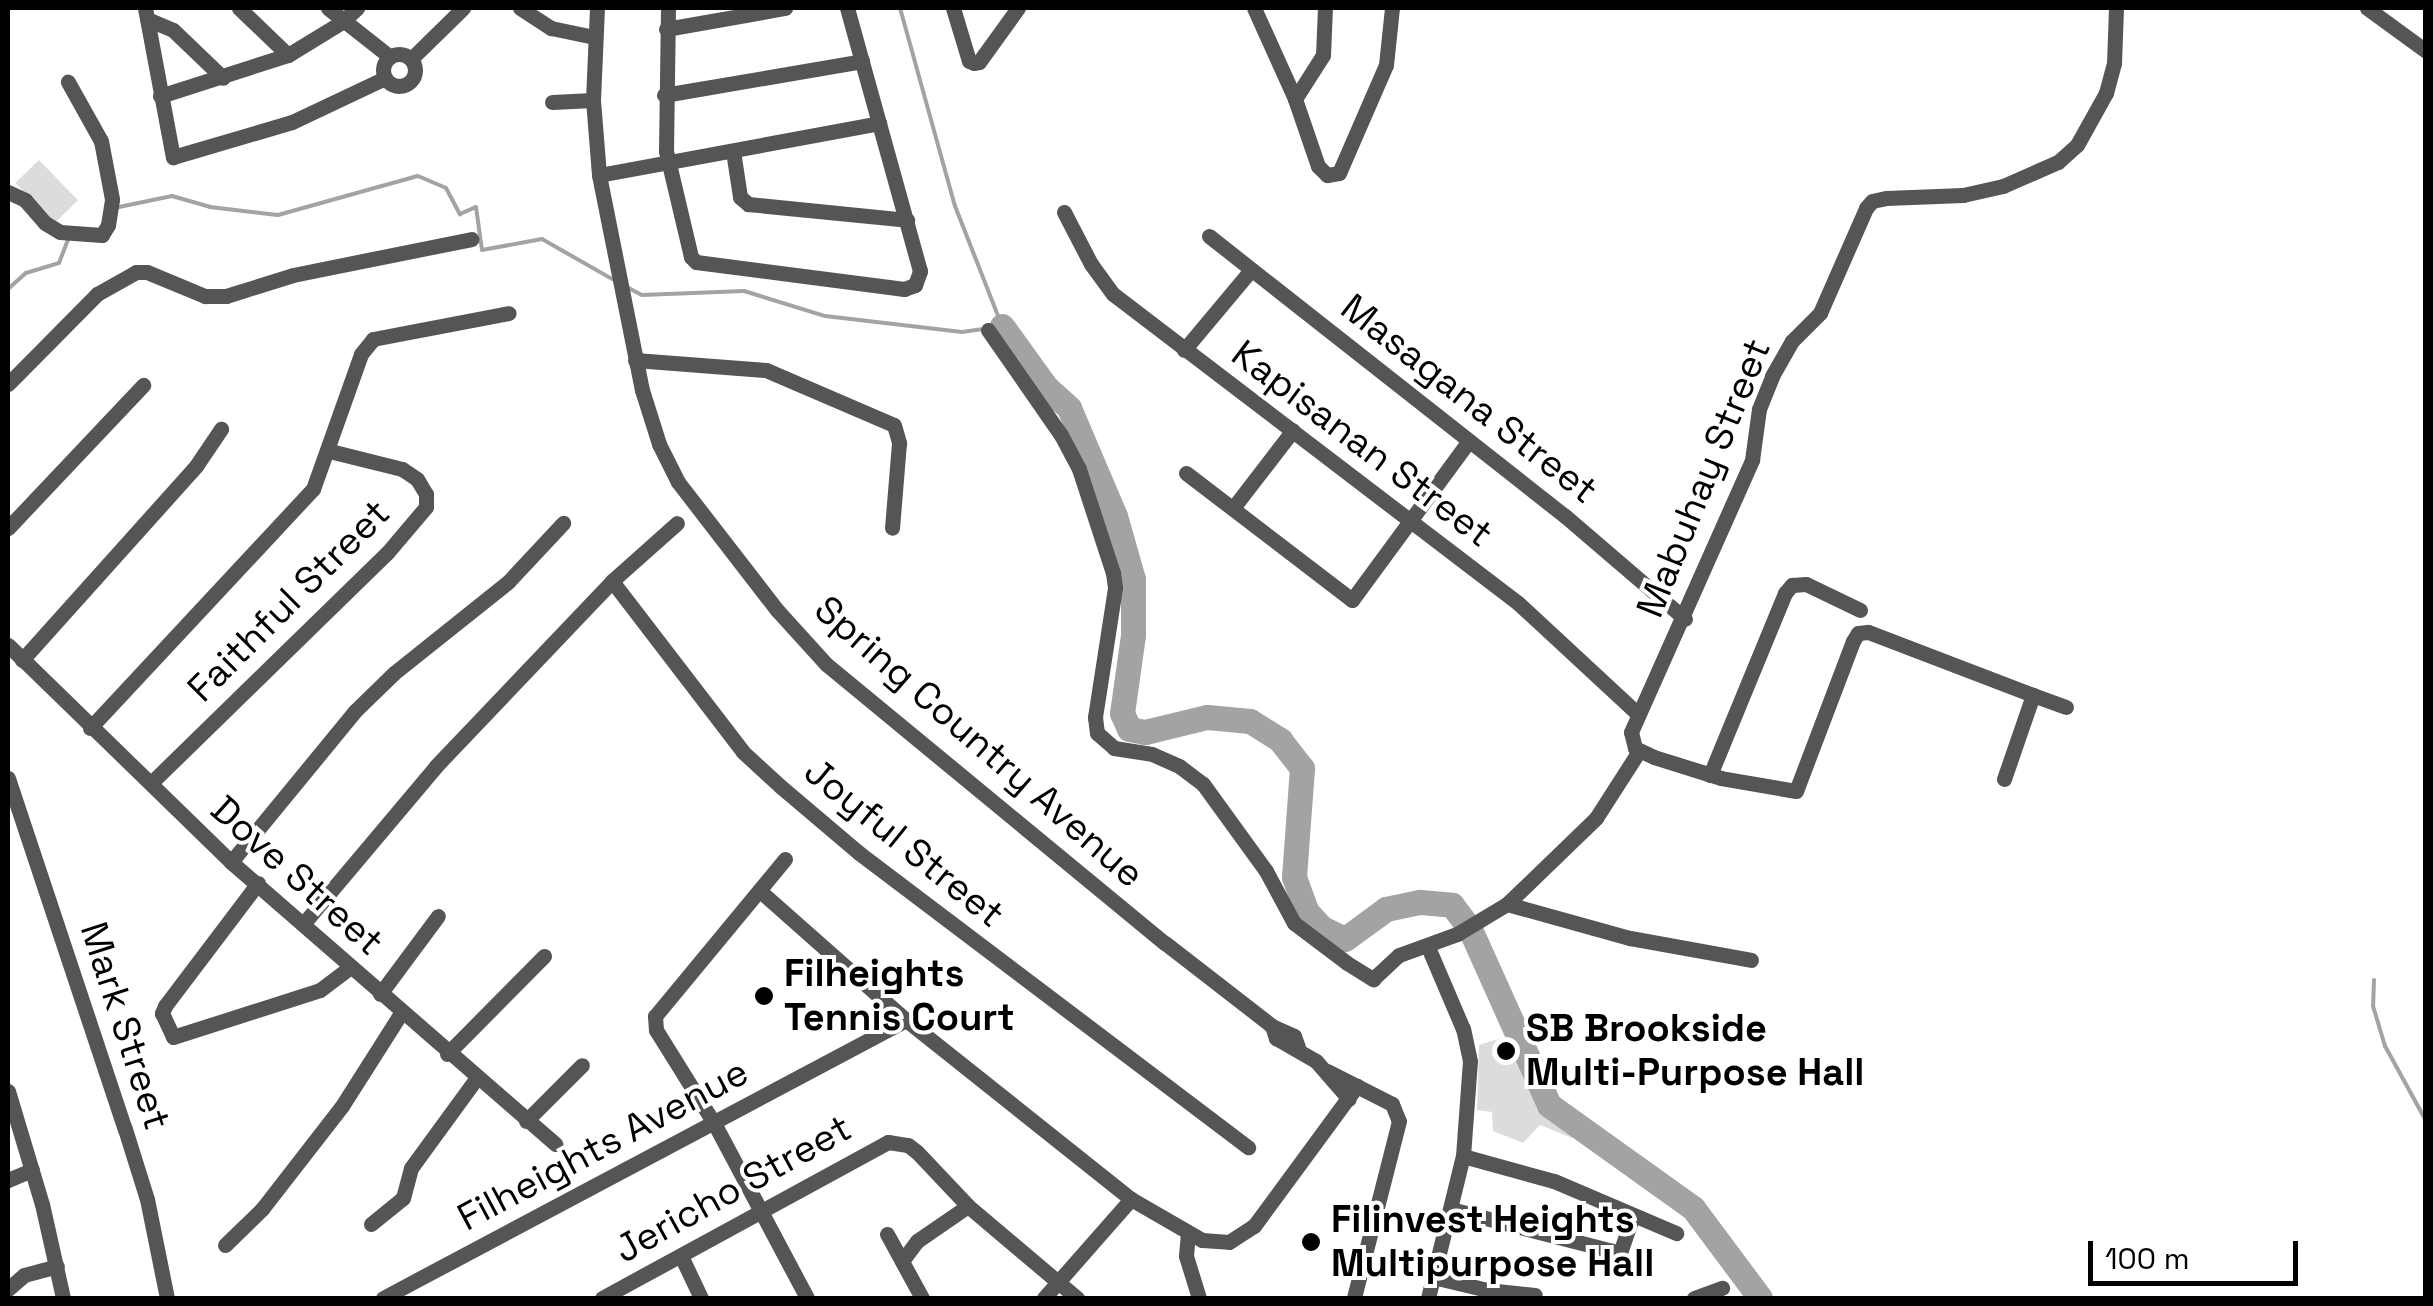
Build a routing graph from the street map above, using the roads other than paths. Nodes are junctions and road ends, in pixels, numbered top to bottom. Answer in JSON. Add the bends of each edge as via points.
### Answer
{"nodes":[{"id":1,"x":238,"y":8,"type":"edge"},
{"id":2,"x":328,"y":8,"type":"edge"},
{"id":3,"x":356,"y":8,"type":"edge"},
{"id":4,"x":463,"y":8,"type":"edge"},
{"id":5,"x":520,"y":8,"type":"edge"},
{"id":6,"x":597,"y":8,"type":"edge"},
{"id":7,"x":668,"y":8,"type":"edge"},
{"id":8,"x":785,"y":8,"type":"edge"},
{"id":9,"x":847,"y":8,"type":"edge"},
{"id":10,"x":953,"y":8,"type":"edge"},
{"id":11,"x":1018,"y":8,"type":"edge"},
{"id":12,"x":1254,"y":8,"type":"edge"},
{"id":13,"x":1325,"y":8,"type":"edge"},
{"id":14,"x":1392,"y":8,"type":"edge"},
{"id":15,"x":2116,"y":8,"type":"edge"},
{"id":16,"x":2367,"y":8,"type":"edge"},
{"id":17,"x":753,"y":10,"type":"edge"},
{"id":18,"x":146,"y":13,"type":"edge"},
{"id":19,"x":342,"y":22,"type":"junction"},
{"id":20,"x":666,"y":29,"type":"junction"},
{"id":21,"x":594,"y":37,"type":"junction"},
{"id":22,"x":2426,"y":51,"type":"edge"},
{"id":23,"x":288,"y":55,"type":"junction"},
{"id":24,"x":390,"y":57,"type":"junction"},
{"id":25,"x":411,"y":60,"type":"junction"},
{"id":26,"x":862,"y":61,"type":"junction"},
{"id":27,"x":223,"y":78,"type":"junction"},
{"id":28,"x":385,"y":78,"type":"junction"},
{"id":29,"x":68,"y":82,"type":"dead end"},
{"id":30,"x":664,"y":95,"type":"junction"},
{"id":31,"x":160,"y":96,"type":"junction"},
{"id":32,"x":1295,"y":99,"type":"junction"},
{"id":33,"x":593,"y":100,"type":"junction"},
{"id":34,"x":552,"y":102,"type":"dead end"},
{"id":35,"x":879,"y":123,"type":"junction"},
{"id":36,"x":734,"y":151,"type":"junction"},
{"id":37,"x":668,"y":164,"type":"junction"},
{"id":38,"x":599,"y":175,"type":"junction"},
{"id":39,"x":8,"y":192,"type":"edge"},
{"id":40,"x":1064,"y":212,"type":"dead end"},
{"id":41,"x":907,"y":220,"type":"junction"},
{"id":42,"x":1209,"y":236,"type":"dead end"},
{"id":43,"x":471,"y":239,"type":"dead end"},
{"id":44,"x":1252,"y":270,"type":"junction"},
{"id":45,"x":509,"y":313,"type":"dead end"},
{"id":46,"x":988,"y":330,"type":"dead end"},
{"id":47,"x":1184,"y":350,"type":"junction"},
{"id":48,"x":636,"y":360,"type":"junction"},
{"id":49,"x":8,"y":384,"type":"edge"},
{"id":50,"x":143,"y":385,"type":"dead end"},
{"id":51,"x":221,"y":429,"type":"dead end"},
{"id":52,"x":1293,"y":430,"type":"junction"},
{"id":53,"x":1469,"y":442,"type":"junction"},
{"id":54,"x":330,"y":450,"type":"junction"},
{"id":55,"x":1186,"y":473,"type":"dead end"},
{"id":56,"x":1232,"y":508,"type":"junction"},
{"id":57,"x":1412,"y":521,"type":"junction"},
{"id":58,"x":563,"y":523,"type":"dead end"},
{"id":59,"x":677,"y":523,"type":"dead end"},
{"id":60,"x":8,"y":528,"type":"edge"},
{"id":61,"x":892,"y":528,"type":"dead end"},
{"id":62,"x":612,"y":581,"type":"junction"},
{"id":63,"x":1860,"y":610,"type":"dead end"},
{"id":64,"x":1685,"y":619,"type":"junction"},
{"id":65,"x":8,"y":645,"type":"edge"},
{"id":66,"x":22,"y":660,"type":"junction"},
{"id":67,"x":2033,"y":695,"type":"junction"},
{"id":68,"x":2066,"y":708,"type":"dead end"},
{"id":69,"x":1638,"y":714,"type":"junction"},
{"id":70,"x":90,"y":728,"type":"junction"},
{"id":71,"x":1635,"y":744,"type":"junction"},
{"id":72,"x":1710,"y":775,"type":"junction"},
{"id":73,"x":8,"y":778,"type":"edge"},
{"id":74,"x":2004,"y":778,"type":"dead end"},
{"id":75,"x":151,"y":783,"type":"junction"},
{"id":76,"x":12,"y":805,"type":"edge"},
{"id":77,"x":785,"y":859,"type":"dead end"},
{"id":78,"x":231,"y":862,"type":"junction"},
{"id":79,"x":258,"y":883,"type":"junction"},
{"id":80,"x":760,"y":891,"type":"junction"},
{"id":81,"x":1506,"y":904,"type":"junction"},
{"id":82,"x":438,"y":916,"type":"dead end"},
{"id":83,"x":304,"y":923,"type":"junction"},
{"id":84,"x":1428,"y":947,"type":"junction"},
{"id":85,"x":544,"y":956,"type":"dead end"},
{"id":86,"x":1751,"y":960,"type":"dead end"},
{"id":87,"x":349,"y":968,"type":"junction"},
{"id":88,"x":380,"y":994,"type":"junction"},
{"id":89,"x":401,"y":1013,"type":"junction"},
{"id":90,"x":906,"y":1020,"type":"junction"},
{"id":91,"x":446,"y":1054,"type":"junction"},
{"id":92,"x":582,"y":1066,"type":"dead end"},
{"id":93,"x":476,"y":1080,"type":"junction"},
{"id":94,"x":8,"y":1091,"type":"edge"},
{"id":95,"x":1353,"y":1093,"type":"junction"},
{"id":96,"x":526,"y":1121,"type":"junction"},
{"id":97,"x":714,"y":1123,"type":"junction"},
{"id":98,"x":554,"y":1144,"type":"dead end"},
{"id":99,"x":1248,"y":1147,"type":"dead end"},
{"id":100,"x":1464,"y":1156,"type":"junction"},
{"id":101,"x":32,"y":1170,"type":"junction"},
{"id":102,"x":8,"y":1180,"type":"edge"},
{"id":103,"x":1131,"y":1198,"type":"junction"},
{"id":104,"x":968,"y":1206,"type":"junction"},
{"id":105,"x":1451,"y":1209,"type":"junction"},
{"id":106,"x":760,"y":1214,"type":"junction"},
{"id":107,"x":1634,"y":1215,"type":"junction"},
{"id":108,"x":371,"y":1224,"type":"dead end"},
{"id":109,"x":1188,"y":1233,"type":"junction"},
{"id":110,"x":1676,"y":1233,"type":"dead end"},
{"id":111,"x":887,"y":1234,"type":"dead end"},
{"id":112,"x":225,"y":1244,"type":"dead end"},
{"id":113,"x":682,"y":1258,"type":"junction"},
{"id":114,"x":902,"y":1261,"type":"junction"},
{"id":115,"x":57,"y":1266,"type":"junction"},
{"id":116,"x":1434,"y":1277,"type":"junction"},
{"id":117,"x":1058,"y":1284,"type":"junction"},
{"id":118,"x":1722,"y":1288,"type":"dead end"},
{"id":119,"x":8,"y":1290,"type":"edge"},
{"id":120,"x":1535,"y":1295,"type":"dead end"},
{"id":121,"x":63,"y":1298,"type":"edge"},
{"id":122,"x":167,"y":1298,"type":"edge"},
{"id":123,"x":383,"y":1298,"type":"edge"},
{"id":124,"x":602,"y":1298,"type":"edge"},
{"id":125,"x":702,"y":1298,"type":"edge"},
{"id":126,"x":808,"y":1298,"type":"edge"},
{"id":127,"x":922,"y":1298,"type":"edge"},
{"id":128,"x":1044,"y":1298,"type":"edge"},
{"id":129,"x":1077,"y":1298,"type":"edge"},
{"id":130,"x":1199,"y":1298,"type":"edge"},
{"id":131,"x":1354,"y":1298,"type":"edge"},
{"id":132,"x":1428,"y":1298,"type":"edge"},
{"id":133,"x":1694,"y":1298,"type":"edge"}],
"edges":[{"from":1,"to":23,"type":"street"},
{"from":2,"to":19,"type":"street"},
{"from":3,"to":19,"type":"street"},
{"from":4,"to":25,"type":"street"},
{"from":5,"to":21,"type":"street","via":[[552,28]]},
{"from":6,"to":21,"type":"street","name":"Spring Country Avenue"},
{"from":7,"to":20,"type":"street"},
{"from":8,"to":17,"type":"street"},
{"from":9,"to":26,"type":"street"},
{"from":10,"to":11,"type":"street","via":[[974,63]]},
{"from":12,"to":32,"type":"street"},
{"from":13,"to":32,"type":"street","via":[[1323,54]]},
{"from":14,"to":32,"type":"street","via":[[1386,65],[1339,173],[1327,175],[1318,166]]},
{"from":15,"to":64,"type":"street","name":"Mabuhay Street","via":[[2106,92],[2077,145],[2058,162],[2003,186],[1872,200],[1866,208],[1820,314],[1772,376],[1754,453]]},
{"from":16,"to":22,"type":"street"},
{"from":17,"to":20,"type":"street"},
{"from":18,"to":27,"type":"street"},
{"from":18,"to":31,"type":"street"},
{"from":19,"to":23,"type":"street"},
{"from":19,"to":24,"type":"street"},
{"from":20,"to":30,"type":"street"},
{"from":21,"to":33,"type":"street","name":"Spring Country Avenue"},
{"from":23,"to":27,"type":"street"},
{"from":24,"to":25,"type":"street"},
{"from":24,"to":28,"type":"street"},
{"from":25,"to":28,"type":"street","via":[[412,81],[398,86]]},
{"from":26,"to":30,"type":"street"},
{"from":26,"to":35,"type":"street"},
{"from":27,"to":31,"type":"street"},
{"from":28,"to":31,"type":"street","via":[[292,122],[173,157]]},
{"from":29,"to":39,"type":"street","via":[[101,140],[112,199],[108,225],[102,235],[60,232]]},
{"from":30,"to":37,"type":"street"},
{"from":33,"to":34,"type":"street"},
{"from":33,"to":38,"type":"street","name":"Spring Country Avenue"},
{"from":35,"to":36,"type":"street"},
{"from":35,"to":41,"type":"street"},
{"from":36,"to":37,"type":"street"},
{"from":36,"to":41,"type":"street","via":[[740,197],[748,204]]},
{"from":37,"to":38,"type":"street"},
{"from":37,"to":41,"type":"street","via":[[696,262],[904,289],[920,271]]},
{"from":38,"to":48,"type":"street","name":"Spring Country Avenue"},
{"from":40,"to":47,"type":"street","name":"Kapisanan Street","via":[[1113,294]]},
{"from":42,"to":44,"type":"street","name":"Masagana Street"},
{"from":43,"to":49,"type":"street","via":[[293,275],[226,296],[205,296],[136,272],[97,294]]},
{"from":44,"to":47,"type":"street"},
{"from":44,"to":53,"type":"street","name":"Masagana Street"},
{"from":45,"to":54,"type":"street","via":[[373,339]]},
{"from":46,"to":84,"type":"street","name":"Mabuhay Street","via":[[1062,435],[1113,573],[1096,733],[1114,748],[1179,766],[1203,784],[1266,871],[1294,923],[1372,979],[1399,955]]},
{"from":47,"to":52,"type":"street","name":"Kapisanan Street"},
{"from":48,"to":61,"type":"street","via":[[766,370],[894,425],[899,443]]},
{"from":48,"to":95,"type":"street","name":"Spring Country Avenue","via":[[654,431],[678,482],[826,664],[1272,1026],[1281,1042]]},
{"from":50,"to":60,"type":"street"},
{"from":51,"to":66,"type":"street","via":[[196,466]]},
{"from":52,"to":56,"type":"street"},
{"from":52,"to":57,"type":"street","name":"Kapisanan Street"},
{"from":53,"to":57,"type":"street"},
{"from":53,"to":64,"type":"street","name":"Masagana Street"},
{"from":54,"to":70,"type":"street","via":[[313,489]]},
{"from":54,"to":75,"type":"street","name":"Faithful Street","via":[[402,469],[417,479],[426,508]]},
{"from":55,"to":56,"type":"street"},
{"from":56,"to":57,"type":"street","via":[[1348,600]]},
{"from":57,"to":69,"type":"street","name":"Kapisanan Street","via":[[1518,603]]},
{"from":58,"to":78,"type":"street","via":[[508,582],[355,711]]},
{"from":59,"to":62,"type":"street"},
{"from":62,"to":83,"type":"street","via":[[436,766]]},
{"from":62,"to":99,"type":"street","name":"Joyful Street","via":[[742,752],[780,786]]},
{"from":63,"to":72,"type":"street","via":[[1806,584],[1792,585]]},
{"from":64,"to":69,"type":"street","name":"Mabuhay Street"},
{"from":65,"to":66,"type":"street","name":"Dove Street"},
{"from":66,"to":70,"type":"street","name":"Dove Street"},
{"from":67,"to":68,"type":"street"},
{"from":67,"to":72,"type":"street","via":[[1858,633],[1802,787],[1791,793]]},
{"from":67,"to":74,"type":"street"},
{"from":69,"to":71,"type":"street","name":"Mabuhay Street"},
{"from":70,"to":75,"type":"street","name":"Dove Street"},
{"from":71,"to":72,"type":"street"},
{"from":71,"to":81,"type":"street","name":"Mabuhay Street","via":[[1613,798]]},
{"from":73,"to":76,"type":"street","name":"Mark Street"},
{"from":75,"to":78,"type":"street","name":"Dove Street"},
{"from":76,"to":122,"type":"street","name":"Mark Street","via":[[147,1198]]},
{"from":77,"to":80,"type":"street"},
{"from":78,"to":79,"type":"street","name":"Dove Street"},
{"from":79,"to":83,"type":"street","name":"Dove Street"},
{"from":79,"to":87,"type":"street","via":[[165,1006],[174,1037],[320,990]]},
{"from":80,"to":90,"type":"street"},
{"from":80,"to":97,"type":"street","via":[[655,1016],[656,1030]]},
{"from":81,"to":84,"type":"street","name":"Mabuhay Street"},
{"from":81,"to":86,"type":"street","via":[[1615,935]]},
{"from":82,"to":88,"type":"street"},
{"from":83,"to":87,"type":"street","name":"Dove Street"},
{"from":84,"to":100,"type":"street","via":[[1469,1049]]},
{"from":85,"to":91,"type":"street"},
{"from":87,"to":88,"type":"street","name":"Dove Street"},
{"from":88,"to":89,"type":"street","name":"Dove Street"},
{"from":89,"to":91,"type":"street","name":"Dove Street"},
{"from":89,"to":112,"type":"street","via":[[342,1106],[262,1209]]},
{"from":90,"to":97,"type":"street","name":"Filheights Avenue"},
{"from":90,"to":103,"type":"street"},
{"from":91,"to":93,"type":"street","name":"Dove Street"},
{"from":92,"to":96,"type":"street"},
{"from":93,"to":96,"type":"street","name":"Dove Street"},
{"from":93,"to":108,"type":"street","via":[[411,1168],[403,1198]]},
{"from":94,"to":101,"type":"street"},
{"from":95,"to":109,"type":"street","via":[[1254,1226],[1229,1242]]},
{"from":95,"to":131,"type":"street","name":"Spring Country Avenue","via":[[1392,1104],[1399,1121]]},
{"from":96,"to":98,"type":"street","name":"Dove Street"},
{"from":97,"to":106,"type":"street"},
{"from":97,"to":123,"type":"street","name":"Filheights Avenue"},
{"from":100,"to":105,"type":"street"},
{"from":100,"to":107,"type":"street","via":[[1554,1181]]},
{"from":101,"to":102,"type":"street"},
{"from":101,"to":115,"type":"street"},
{"from":103,"to":109,"type":"street"},
{"from":103,"to":117,"type":"street"},
{"from":104,"to":106,"type":"street","name":"Jericho Street","via":[[917,1152],[888,1142]]},
{"from":104,"to":114,"type":"street","via":[[916,1241]]},
{"from":104,"to":117,"type":"street","name":"Jericho Street"},
{"from":105,"to":107,"type":"street","via":[[1620,1254]]},
{"from":105,"to":116,"type":"street"},
{"from":106,"to":113,"type":"street","name":"Jericho Street"},
{"from":106,"to":126,"type":"street"},
{"from":107,"to":110,"type":"street"},
{"from":109,"to":130,"type":"street","via":[[1186,1256]]},
{"from":111,"to":114,"type":"street"},
{"from":113,"to":124,"type":"street","name":"Jericho Street"},
{"from":113,"to":125,"type":"street"},
{"from":114,"to":127,"type":"street"},
{"from":115,"to":119,"type":"street","via":[[24,1275]]},
{"from":115,"to":121,"type":"street"},
{"from":116,"to":120,"type":"street"},
{"from":116,"to":132,"type":"street"},
{"from":117,"to":128,"type":"street"},
{"from":117,"to":129,"type":"street","name":"Jericho Street"},
{"from":118,"to":133,"type":"street"}]}
